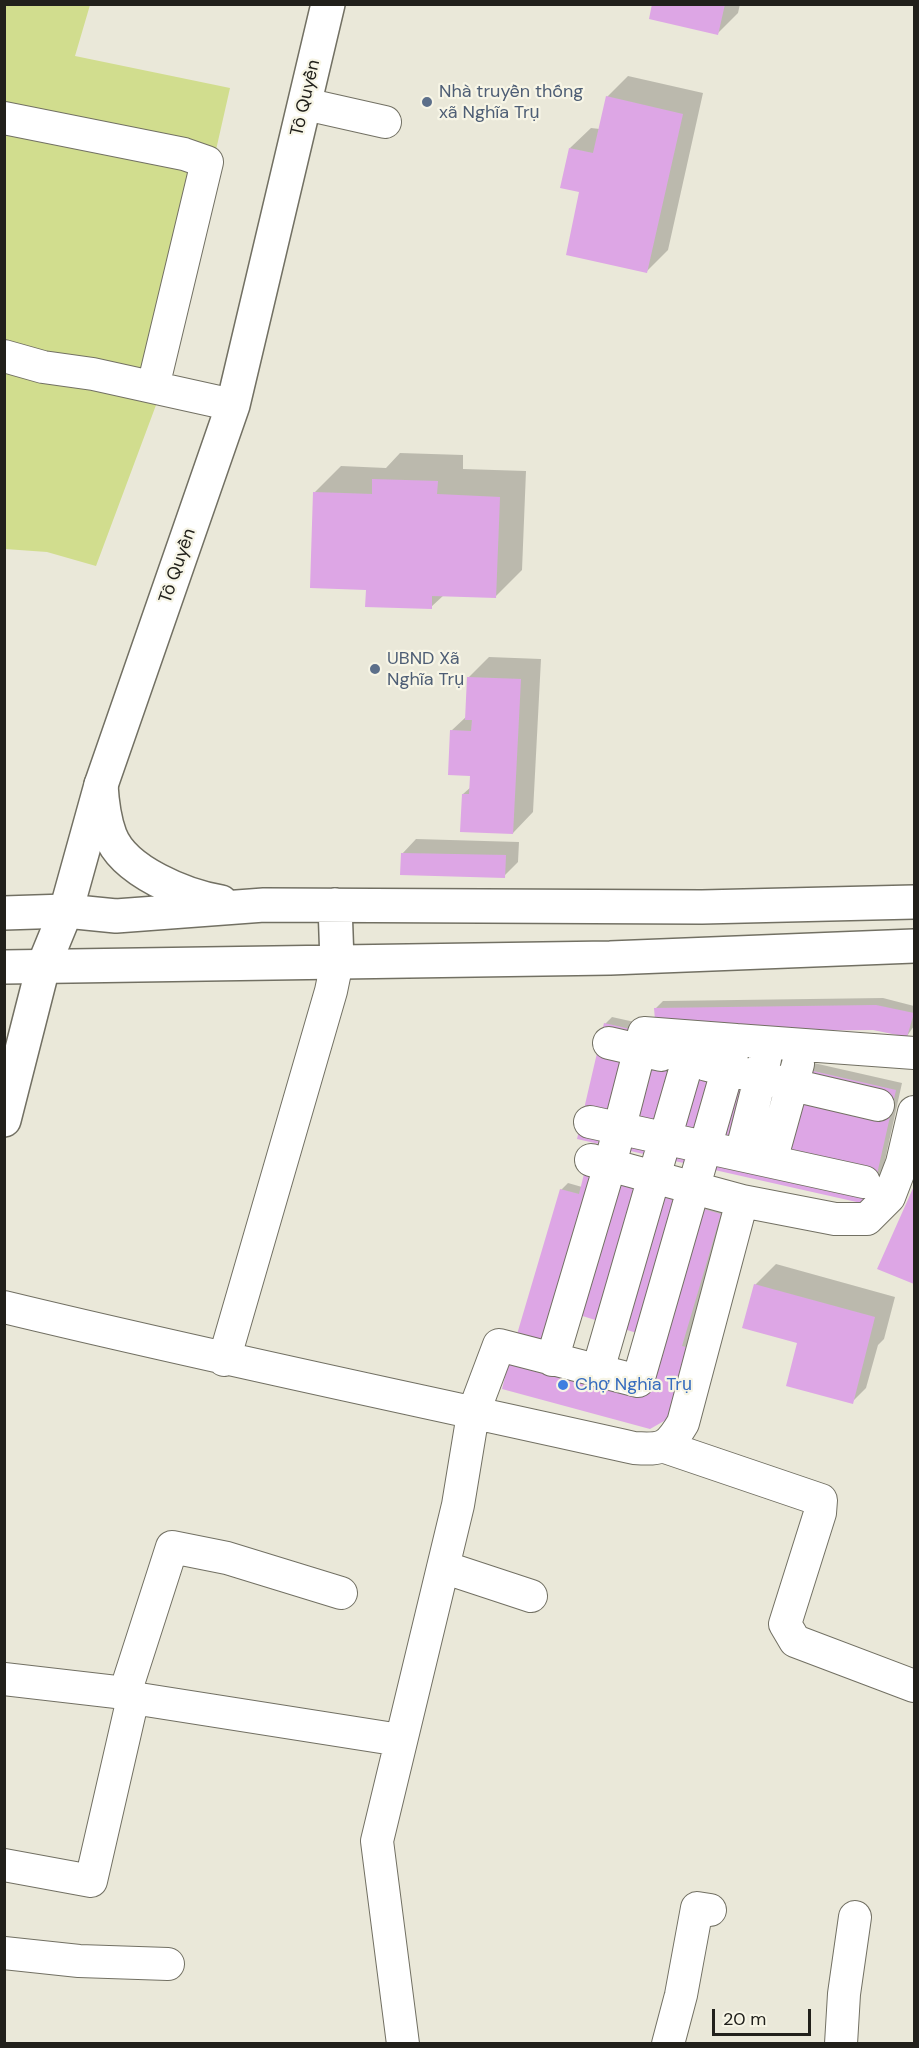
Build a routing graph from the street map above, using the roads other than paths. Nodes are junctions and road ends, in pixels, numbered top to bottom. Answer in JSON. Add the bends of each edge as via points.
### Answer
{"nodes":[{"id":1,"x":328,"y":4,"type":"edge"},
{"id":2,"x":305,"y":104,"type":"junction"},
{"id":3,"x":4,"y":118,"type":"edge"},
{"id":4,"x":385,"y":122,"type":"dead end"},
{"id":5,"x":4,"y":356,"type":"edge"},
{"id":6,"x":153,"y":387,"type":"junction"},
{"id":7,"x":233,"y":405,"type":"junction"},
{"id":8,"x":101,"y":785,"type":"junction"},
{"id":9,"x":915,"y":902,"type":"edge"},
{"id":10,"x":241,"y":905,"type":"junction"},
{"id":11,"x":335,"y":905,"type":"junction"},
{"id":12,"x":66,"y":911,"type":"junction"},
{"id":13,"x":4,"y":913,"type":"edge"},
{"id":14,"x":915,"y":946,"type":"edge"},
{"id":15,"x":337,"y":962,"type":"junction"},
{"id":16,"x":4,"y":967,"type":"edge"},
{"id":17,"x":43,"y":967,"type":"junction"},
{"id":18,"x":736,"y":1040,"type":"junction"},
{"id":19,"x":609,"y":1043,"type":"dead end"},
{"id":20,"x":769,"y":1043,"type":"junction"},
{"id":21,"x":803,"y":1045,"type":"junction"},
{"id":22,"x":640,"y":1050,"type":"junction"},
{"id":23,"x":691,"y":1050,"type":"junction"},
{"id":24,"x":915,"y":1053,"type":"edge"},
{"id":25,"x":728,"y":1070,"type":"junction"},
{"id":26,"x":760,"y":1078,"type":"junction"},
{"id":27,"x":792,"y":1085,"type":"junction"},
{"id":28,"x":878,"y":1105,"type":"dead end"},
{"id":29,"x":915,"y":1112,"type":"edge"},
{"id":30,"x":4,"y":1120,"type":"edge"},
{"id":31,"x":604,"y":1125,"type":"junction"},
{"id":32,"x":666,"y":1138,"type":"junction"},
{"id":33,"x":706,"y":1147,"type":"junction"},
{"id":34,"x":741,"y":1154,"type":"junction"},
{"id":35,"x":771,"y":1161,"type":"junction"},
{"id":36,"x":601,"y":1173,"type":"junction"},
{"id":37,"x":864,"y":1182,"type":"dead end"},
{"id":38,"x":651,"y":1193,"type":"junction"},
{"id":39,"x":742,"y":1201,"type":"junction"},
{"id":40,"x":690,"y":1204,"type":"junction"},
{"id":41,"x":586,"y":1244,"type":"junction"},
{"id":42,"x":632,"y":1257,"type":"junction"},
{"id":43,"x":672,"y":1268,"type":"junction"},
{"id":44,"x":569,"y":1302,"type":"junction"},
{"id":45,"x":4,"y":1307,"type":"edge"},
{"id":46,"x":614,"y":1315,"type":"junction"},
{"id":47,"x":655,"y":1327,"type":"junction"},
{"id":48,"x":224,"y":1360,"type":"junction"},
{"id":49,"x":552,"y":1360,"type":"junction"},
{"id":50,"x":598,"y":1370,"type":"junction"},
{"id":51,"x":473,"y":1414,"type":"junction"},
{"id":52,"x":665,"y":1447,"type":"junction"},
{"id":53,"x":443,"y":1567,"type":"junction"},
{"id":54,"x":341,"y":1593,"type":"dead end"},
{"id":55,"x":531,"y":1596,"type":"dead end"},
{"id":56,"x":4,"y":1679,"type":"edge"},
{"id":57,"x":915,"y":1686,"type":"edge"},
{"id":58,"x":129,"y":1696,"type":"junction"},
{"id":59,"x":400,"y":1740,"type":"junction"},
{"id":60,"x":4,"y":1865,"type":"edge"},
{"id":61,"x":710,"y":1910,"type":"dead end"},
{"id":62,"x":855,"y":1917,"type":"dead end"},
{"id":63,"x":4,"y":1953,"type":"edge"},
{"id":64,"x":168,"y":1964,"type":"dead end"},
{"id":65,"x":403,"y":2043,"type":"edge"},
{"id":66,"x":668,"y":2043,"type":"edge"},
{"id":67,"x":841,"y":2043,"type":"edge"}],
"edges":[{"from":1,"to":2,"type":"street","name":"Tô Quyền"},
{"from":2,"to":4,"type":"street"},
{"from":2,"to":7,"type":"street","name":"Tô Quyền"},
{"from":3,"to":6,"type":"street","via":[[207,162]]},
{"from":5,"to":6,"type":"street","via":[[42,367]]},
{"from":6,"to":7,"type":"street"},
{"from":7,"to":8,"type":"street","name":"Tô Quyền"},
{"from":8,"to":10,"type":"street","via":[[110,837],[144,872],[185,894]]},
{"from":8,"to":12,"type":"street","name":"Tô Quyền"},
{"from":9,"to":11,"type":"street","via":[[702,907]]},
{"from":10,"to":11,"type":"street"},
{"from":10,"to":12,"type":"street","via":[[116,916]]},
{"from":11,"to":15,"type":"street"},
{"from":12,"to":13,"type":"street"},
{"from":12,"to":17,"type":"street","name":"Tô Quyền"},
{"from":14,"to":15,"type":"street","via":[[610,958]]},
{"from":15,"to":17,"type":"street"},
{"from":15,"to":48,"type":"street"},
{"from":16,"to":17,"type":"street"},
{"from":17,"to":30,"type":"street","name":"Tô Quyền"},
{"from":18,"to":20,"type":"street"},
{"from":18,"to":23,"type":"street"},
{"from":18,"to":25,"type":"street"},
{"from":19,"to":22,"type":"street"},
{"from":20,"to":21,"type":"street"},
{"from":20,"to":26,"type":"street"},
{"from":21,"to":24,"type":"street"},
{"from":21,"to":27,"type":"street"},
{"from":22,"to":23,"type":"street","via":[[644,1033]]},
{"from":22,"to":31,"type":"street"},
{"from":23,"to":25,"type":"street"},
{"from":23,"to":32,"type":"street"},
{"from":25,"to":26,"type":"street"},
{"from":25,"to":33,"type":"street"},
{"from":26,"to":27,"type":"street"},
{"from":26,"to":34,"type":"street"},
{"from":27,"to":28,"type":"street"},
{"from":27,"to":35,"type":"street"},
{"from":29,"to":39,"type":"street","via":[[890,1197],[867,1220],[835,1219]]},
{"from":31,"to":32,"type":"street"},
{"from":31,"to":36,"type":"street"},
{"from":32,"to":33,"type":"street"},
{"from":32,"to":38,"type":"street"},
{"from":33,"to":34,"type":"street"},
{"from":33,"to":40,"type":"street"},
{"from":34,"to":35,"type":"street"},
{"from":35,"to":37,"type":"street"},
{"from":36,"to":38,"type":"street"},
{"from":36,"to":41,"type":"street"},
{"from":38,"to":40,"type":"street"},
{"from":38,"to":42,"type":"street"},
{"from":39,"to":40,"type":"street"},
{"from":39,"to":52,"type":"street","via":[[682,1423]]},
{"from":40,"to":43,"type":"street"},
{"from":41,"to":42,"type":"street"},
{"from":41,"to":44,"type":"street"},
{"from":42,"to":43,"type":"street"},
{"from":42,"to":46,"type":"street"},
{"from":43,"to":47,"type":"street"},
{"from":44,"to":46,"type":"street"},
{"from":44,"to":49,"type":"street"},
{"from":45,"to":48,"type":"street"},
{"from":46,"to":47,"type":"street"},
{"from":46,"to":50,"type":"street"},
{"from":47,"to":50,"type":"street","via":[[638,1381]]},
{"from":48,"to":51,"type":"street"},
{"from":49,"to":50,"type":"street"},
{"from":49,"to":51,"type":"street","via":[[499,1345]]},
{"from":51,"to":52,"type":"street","via":[[634,1448]]},
{"from":51,"to":53,"type":"street"},
{"from":52,"to":57,"type":"street","via":[[821,1500],[785,1624],[795,1641]]},
{"from":53,"to":55,"type":"street"},
{"from":53,"to":59,"type":"street"},
{"from":54,"to":58,"type":"street","via":[[227,1558],[162,1544]]},
{"from":56,"to":58,"type":"street"},
{"from":58,"to":59,"type":"street"},
{"from":58,"to":60,"type":"street","via":[[91,1881]]},
{"from":59,"to":65,"type":"street","via":[[377,1841]]},
{"from":61,"to":66,"type":"street","via":[[698,1908]]},
{"from":62,"to":67,"type":"street"},
{"from":63,"to":64,"type":"street"}]}
